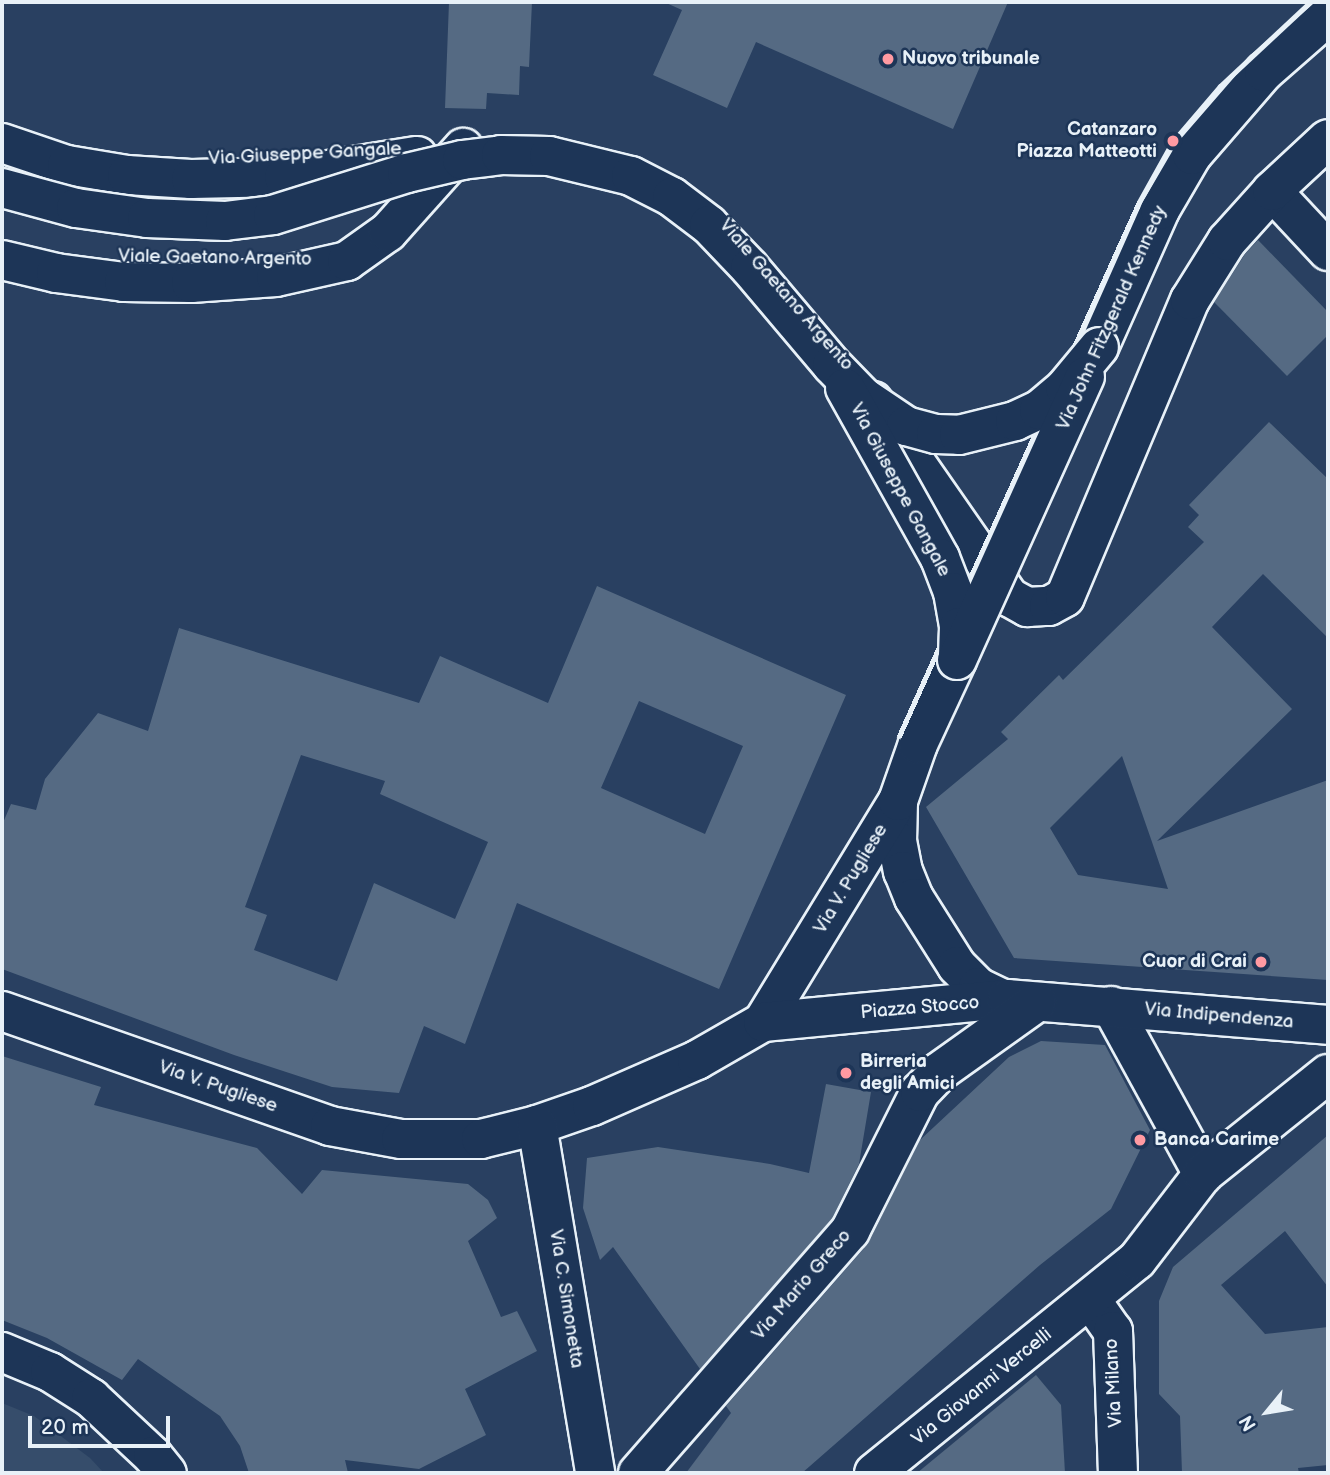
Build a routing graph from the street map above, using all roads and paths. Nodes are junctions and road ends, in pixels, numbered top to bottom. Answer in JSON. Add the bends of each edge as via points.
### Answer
{"nodes":[{"id":1,"x":1328,"y":16,"type":"edge"},
{"id":2,"x":2,"y":114,"type":"edge"},
{"id":3,"x":1328,"y":139,"type":"edge"},
{"id":4,"x":2,"y":143,"type":"edge"},
{"id":5,"x":466,"y":145,"type":"junction"},
{"id":6,"x":2,"y":188,"type":"edge"},
{"id":7,"x":1272,"y":191,"type":"junction"},
{"id":8,"x":2,"y":233,"type":"edge"},
{"id":9,"x":1328,"y":251,"type":"edge"},
{"id":10,"x":2,"y":260,"type":"edge"},
{"id":11,"x":347,"y":261,"type":"junction"},
{"id":12,"x":1099,"y":347,"type":"junction"},
{"id":13,"x":832,"y":365,"type":"junction"},
{"id":14,"x":957,"y":660,"type":"junction"},
{"id":15,"x":898,"y":801,"type":"junction"},
{"id":16,"x":1021,"y":1001,"type":"junction"},
{"id":17,"x":1111,"y":1006,"type":"junction"},
{"id":18,"x":2,"y":1010,"type":"edge"},
{"id":19,"x":763,"y":1022,"type":"junction"},
{"id":20,"x":1328,"y":1025,"type":"edge"},
{"id":21,"x":1328,"y":1074,"type":"edge"},
{"id":22,"x":537,"y":1125,"type":"junction"},
{"id":23,"x":1203,"y":1174,"type":"junction"},
{"id":24,"x":1091,"y":1300,"type":"junction"},
{"id":25,"x":2,"y":1352,"type":"edge"},
{"id":26,"x":167,"y":1473,"type":"edge"},
{"id":27,"x":595,"y":1473,"type":"edge"},
{"id":28,"x":638,"y":1473,"type":"edge"},
{"id":29,"x":874,"y":1473,"type":"edge"},
{"id":30,"x":1118,"y":1473,"type":"edge"}],
"edges":[{"from":1,"to":12,"type":"street","name":"Via John Fitzgerald Kennedy","via":[[1264,72],[1192,155],[1160,210]]},
{"from":2,"to":5,"type":"street","name":"Via Giuseppe Gangale","via":[[60,138],[122,152],[225,161]]},
{"from":3,"to":7,"type":"street","name":"Viale Gaetano Argento"},
{"from":4,"to":5,"type":"street","name":"Viale Gaetano Argento","via":[[67,165],[191,179],[284,177],[368,166]]},
{"from":5,"to":7,"type":"street","name":"Viale Gaetano Argento","via":[[520,140],[598,150],[636,162],[676,183],[715,212],[843,358],[1009,597],[1027,607],[1049,606],[1065,597],[1190,300],[1227,241]]},
{"from":5,"to":11,"type":"street","via":[[388,232]]},
{"from":6,"to":13,"type":"street","name":"Via Giuseppe Gangale","bridge":true,"via":[[76,208],[147,218],[225,220],[273,215],[462,160],[549,156],[588,164],[631,176],[709,225]]},
{"from":7,"to":9,"type":"street"},
{"from":8,"to":11,"type":"street","name":"Viale Gaetano Argento","via":[[124,259]]},
{"from":10,"to":11,"type":"street","via":[[124,282],[191,283],[275,277]]},
{"from":12,"to":13,"type":"street","name":"Via Giuseppe Gangale","bridge":true,"via":[[1065,388],[1039,410],[987,430],[959,435],[906,426],[863,397]]},
{"from":12,"to":14,"type":"street","name":"Via John Fitzgerald Kennedy","bridge":true},
{"from":13,"to":14,"type":"street","name":"Via Giuseppe Gangale","bridge":true,"via":[[940,558],[953,592],[959,627]]},
{"from":14,"to":15,"type":"street","name":"Via V. Pugliese","via":[[918,744]]},
{"from":15,"to":16,"type":"street","name":"Piazza Stocco","via":[[897,841],[914,898],[957,966],[978,987]]},
{"from":15,"to":19,"type":"street","name":"Via V. Pugliese"},
{"from":16,"to":17,"type":"street","name":"Via Indipendenza"},
{"from":16,"to":19,"type":"street","name":"Piazza Stocco"},
{"from":16,"to":28,"type":"street","name":"Via Mario Greco","via":[[920,1092],[850,1231]]},
{"from":17,"to":20,"type":"street","name":"Via Indipendenza"},
{"from":17,"to":23,"type":"street","name":"Via Indipendenza"},
{"from":18,"to":22,"type":"street","name":"Via V. Pugliese","via":[[330,1126],[401,1139],[440,1140],[481,1139]]},
{"from":19,"to":22,"type":"street","name":"Via V. Pugliese","via":[[697,1060]]},
{"from":21,"to":23,"type":"street"},
{"from":22,"to":27,"type":"street","name":"Via C. Simonetta"},
{"from":23,"to":24,"type":"street","via":[[1137,1260]]},
{"from":24,"to":29,"type":"street","name":"Via Giovanni Vercelli"},
{"from":24,"to":30,"type":"street","name":"Via Milano","via":[[1113,1331]]},
{"from":25,"to":26,"type":"street","via":[[50,1372],[91,1398]]}]}
